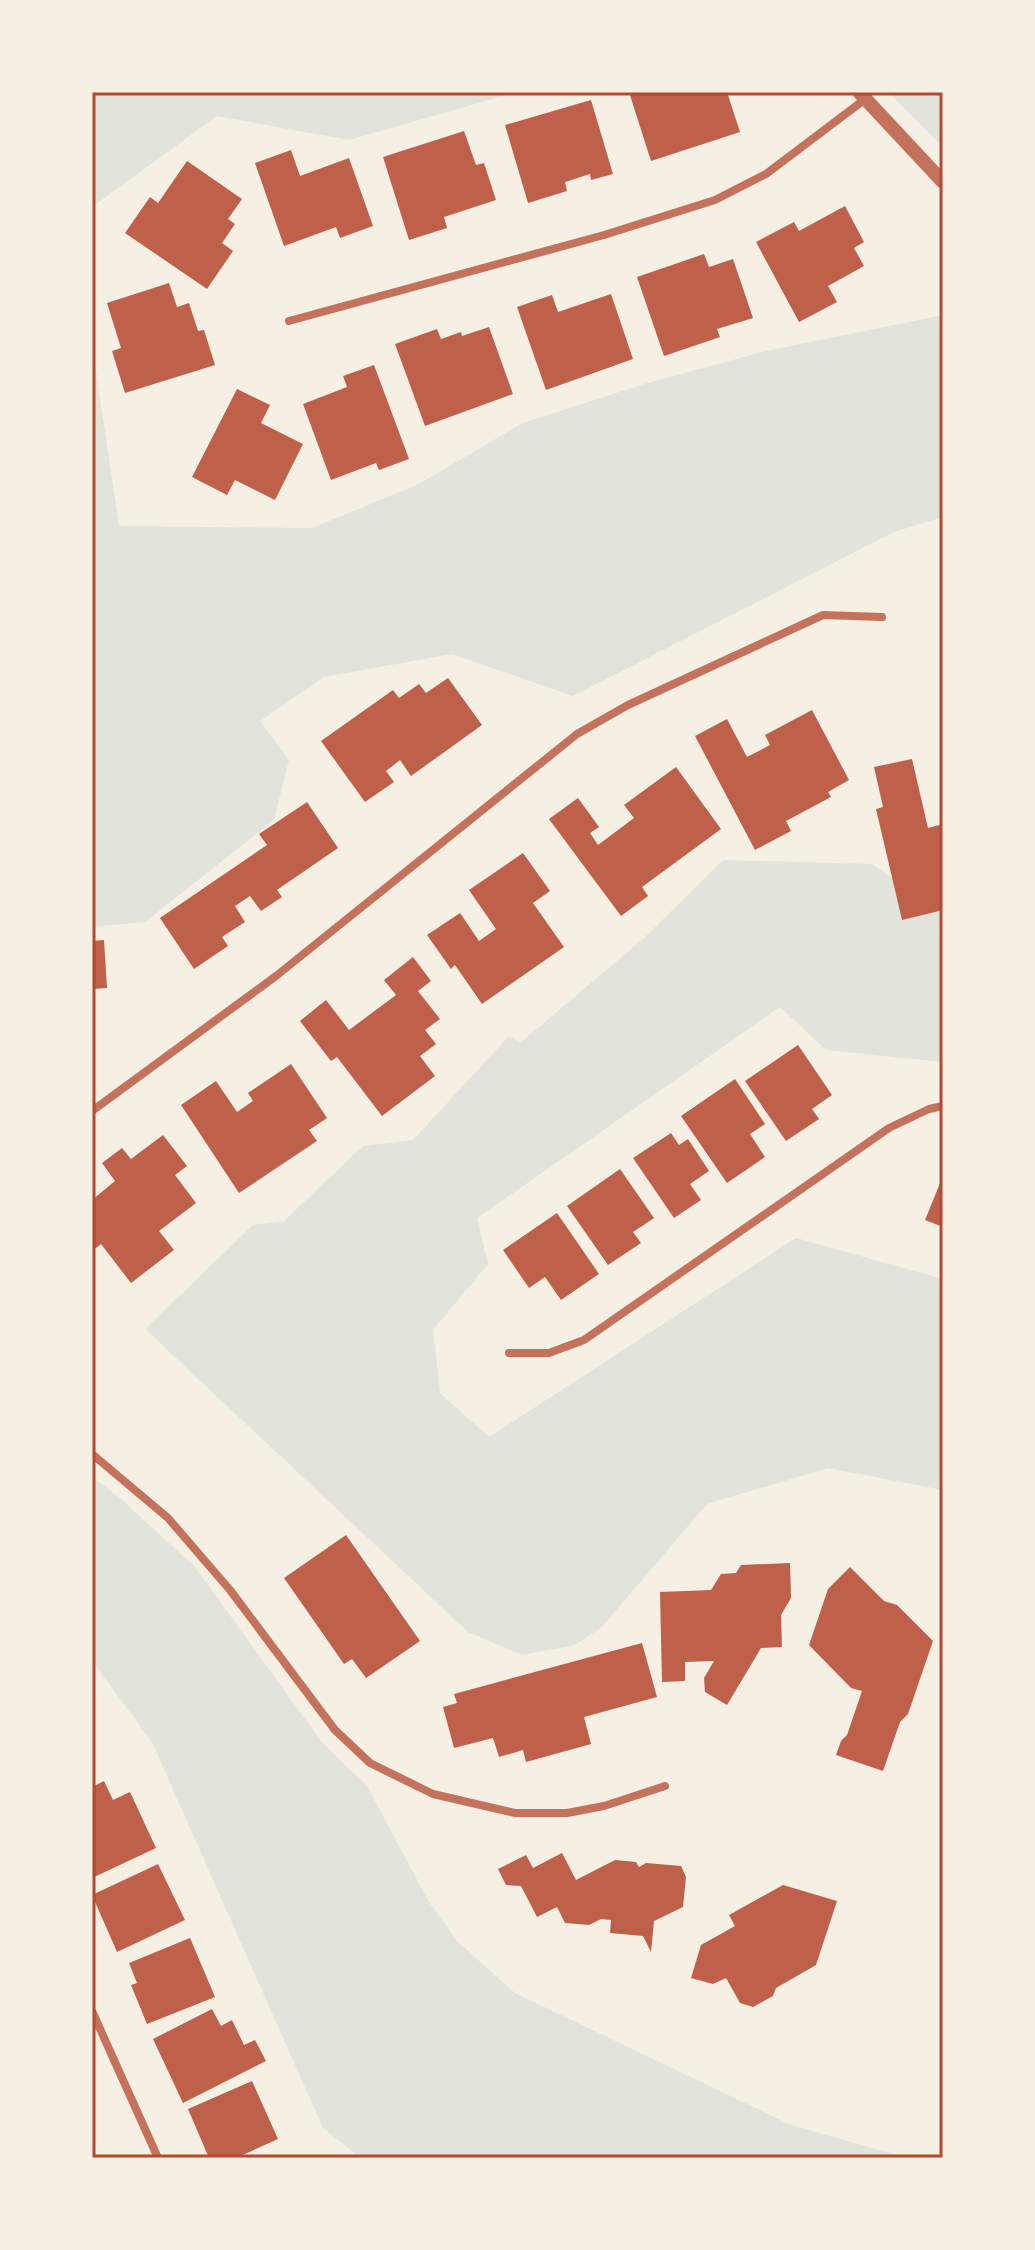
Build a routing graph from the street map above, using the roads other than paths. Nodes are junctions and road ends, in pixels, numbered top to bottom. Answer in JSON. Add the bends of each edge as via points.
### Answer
{"nodes":[{"id":1,"x":862,"y":96,"type":"edge"},
{"id":2,"x":943,"y":182,"type":"edge"},
{"id":3,"x":289,"y":321,"type":"dead end"},
{"id":4,"x":882,"y":617,"type":"dead end"},
{"id":5,"x":943,"y":1106,"type":"edge"},
{"id":6,"x":92,"y":1111,"type":"edge"},
{"id":7,"x":509,"y":1353,"type":"dead end"},
{"id":8,"x":92,"y":1454,"type":"edge"},
{"id":9,"x":665,"y":1786,"type":"dead end"},
{"id":10,"x":92,"y":2011,"type":"edge"},
{"id":11,"x":158,"y":2158,"type":"edge"}],
"edges":[{"from":1,"to":2,"type":"street"},
{"from":1,"to":3,"type":"street","via":[[766,174],[715,200]]},
{"from":4,"to":6,"type":"street","via":[[823,615],[577,734],[276,976]]},
{"from":5,"to":7,"type":"street","via":[[889,1128],[584,1340],[549,1353]]},
{"from":8,"to":9,"type":"street","via":[[168,1518],[230,1590],[335,1730],[370,1763],[433,1794],[515,1813],[567,1813]]},
{"from":10,"to":11,"type":"street"}]}
